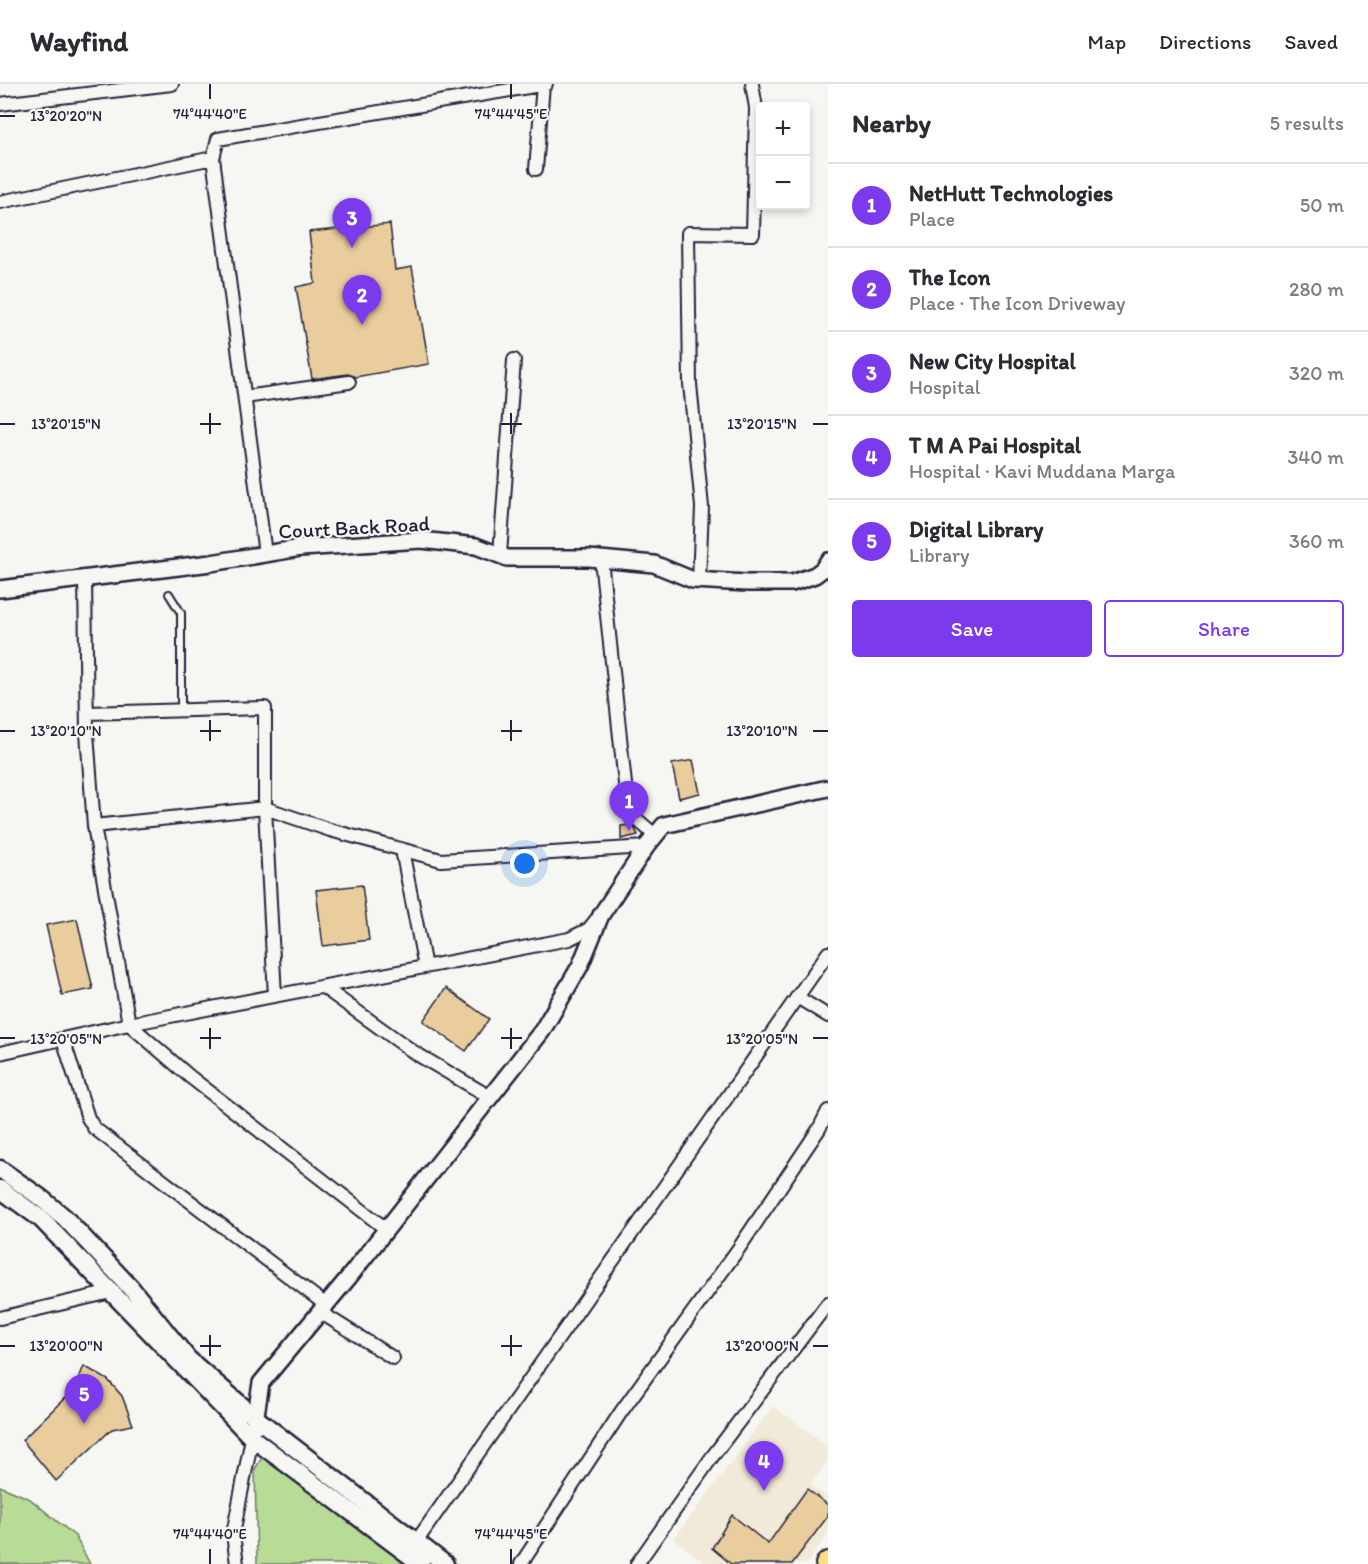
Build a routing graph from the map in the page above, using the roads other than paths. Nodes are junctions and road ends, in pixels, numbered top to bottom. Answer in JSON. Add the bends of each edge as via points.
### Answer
{"nodes":[{"id":1,"x":172,"y":84,"type":"edge"},
{"id":2,"x":544,"y":84,"type":"edge"},
{"id":3,"x":752,"y":84,"type":"edge"},
{"id":4,"x":0,"y":104,"type":"edge"},
{"id":5,"x":213,"y":158,"type":"junction"},
{"id":6,"x":536,"y":169,"type":"dead end"},
{"id":7,"x":0,"y":202,"type":"edge"},
{"id":8,"x":514,"y":360,"type":"dead end"},
{"id":9,"x":349,"y":382,"type":"dead end"},
{"id":10,"x":245,"y":397,"type":"junction"},
{"id":11,"x":265,"y":554,"type":"junction"},
{"id":12,"x":500,"y":555,"type":"junction"},
{"id":13,"x":601,"y":559,"type":"junction"},
{"id":14,"x":828,"y":561,"type":"edge"},
{"id":15,"x":85,"y":577,"type":"junction"},
{"id":16,"x":699,"y":581,"type":"junction"},
{"id":17,"x":0,"y":589,"type":"edge"},
{"id":18,"x":169,"y":594,"type":"dead end"},
{"id":19,"x":181,"y":711,"type":"junction"},
{"id":20,"x":87,"y":714,"type":"junction"},
{"id":21,"x":828,"y":788,"type":"edge"},
{"id":22,"x":265,"y":808,"type":"junction"},
{"id":23,"x":94,"y":826,"type":"junction"},
{"id":24,"x":651,"y":841,"type":"junction"},
{"id":25,"x":402,"y":850,"type":"junction"},
{"id":26,"x":601,"y":915,"type":"junction"},
{"id":27,"x":828,"y":953,"type":"edge"},
{"id":28,"x":425,"y":967,"type":"junction"},
{"id":29,"x":323,"y":987,"type":"junction"},
{"id":30,"x":275,"y":996,"type":"junction"},
{"id":31,"x":797,"y":996,"type":"junction"},
{"id":32,"x":828,"y":1016,"type":"edge"},
{"id":33,"x":129,"y":1024,"type":"junction"},
{"id":34,"x":63,"y":1040,"type":"junction"},
{"id":35,"x":0,"y":1053,"type":"edge"},
{"id":36,"x":490,"y":1097,"type":"junction"},
{"id":37,"x":828,"y":1112,"type":"edge"},
{"id":38,"x":0,"y":1169,"type":"edge"},
{"id":39,"x":0,"y":1189,"type":"edge"},
{"id":40,"x":386,"y":1229,"type":"junction"},
{"id":41,"x":111,"y":1292,"type":"junction"},
{"id":42,"x":828,"y":1303,"type":"edge"},
{"id":43,"x":323,"y":1309,"type":"junction"},
{"id":44,"x":0,"y":1318,"type":"edge"},
{"id":45,"x":393,"y":1358,"type":"dead end"},
{"id":46,"x":256,"y":1418,"type":"junction"},
{"id":47,"x":252,"y":1438,"type":"junction"},
{"id":48,"x":416,"y":1542,"type":"junction"},
{"id":49,"x":237,"y":1564,"type":"edge"},
{"id":50,"x":421,"y":1564,"type":"edge"},
{"id":51,"x":445,"y":1564,"type":"edge"},
{"id":52,"x":521,"y":1564,"type":"edge"},
{"id":53,"x":637,"y":1564,"type":"edge"}],
"edges":[{"from":1,"to":4,"type":"street"},
{"from":2,"to":5,"type":"street","via":[[218,139]]},
{"from":2,"to":6,"type":"street"},
{"from":3,"to":16,"type":"street","via":[[756,108],[753,234],[688,233],[690,384],[702,507]]},
{"from":5,"to":7,"type":"street"},
{"from":5,"to":10,"type":"street"},
{"from":8,"to":12,"type":"street"},
{"from":9,"to":10,"type":"street"},
{"from":10,"to":11,"type":"street"},
{"from":11,"to":12,"type":"street","name":"Court Back Road","via":[[421,540],[476,546]]},
{"from":11,"to":15,"type":"street","name":"Court Back Road"},
{"from":12,"to":13,"type":"street","name":"Court Back Road"},
{"from":13,"to":16,"type":"street","name":"Court Back Road","via":[[654,564]]},
{"from":13,"to":24,"type":"street","via":[[628,812]]},
{"from":14,"to":16,"type":"street","name":"Court Back Road","via":[[824,569],[792,583]]},
{"from":15,"to":17,"type":"street","name":"Court Back Road"},
{"from":15,"to":20,"type":"street"},
{"from":18,"to":19,"type":"lane","via":[[180,613]]},
{"from":19,"to":20,"type":"street"},
{"from":19,"to":22,"type":"street","via":[[265,708]]},
{"from":20,"to":23,"type":"street"},
{"from":21,"to":24,"type":"street","via":[[664,825]]},
{"from":22,"to":23,"type":"street"},
{"from":22,"to":25,"type":"street"},
{"from":22,"to":30,"type":"street"},
{"from":23,"to":33,"type":"street"},
{"from":24,"to":25,"type":"street","via":[[441,860]]},
{"from":24,"to":26,"type":"street"},
{"from":25,"to":28,"type":"street"},
{"from":26,"to":28,"type":"street","via":[[589,929],[570,939]]},
{"from":26,"to":36,"type":"street","via":[[580,966],[542,1031]]},
{"from":27,"to":31,"type":"street"},
{"from":28,"to":29,"type":"street"},
{"from":29,"to":30,"type":"street"},
{"from":29,"to":36,"type":"street","via":[[415,1053]]},
{"from":30,"to":33,"type":"street"},
{"from":31,"to":32,"type":"street"},
{"from":31,"to":48,"type":"street"},
{"from":33,"to":34,"type":"street"},
{"from":33,"to":40,"type":"street","via":[[189,1076]]},
{"from":34,"to":35,"type":"street"},
{"from":34,"to":43,"type":"street","via":[[94,1128]]},
{"from":36,"to":40,"type":"street"},
{"from":37,"to":52,"type":"street"},
{"from":38,"to":46,"type":"main road","via":[[64,1217],[131,1287],[188,1359]]},
{"from":39,"to":41,"type":"main road","via":[[40,1219]]},
{"from":40,"to":43,"type":"street"},
{"from":41,"to":44,"type":"street"},
{"from":41,"to":47,"type":"main road"},
{"from":42,"to":53,"type":"street"},
{"from":43,"to":45,"type":"street"},
{"from":43,"to":46,"type":"street","via":[[261,1383]]},
{"from":46,"to":47,"type":"street"},
{"from":46,"to":48,"type":"main road"},
{"from":47,"to":49,"type":"street","via":[[233,1534]]},
{"from":47,"to":50,"type":"main road"},
{"from":48,"to":51,"type":"main road"}]}
